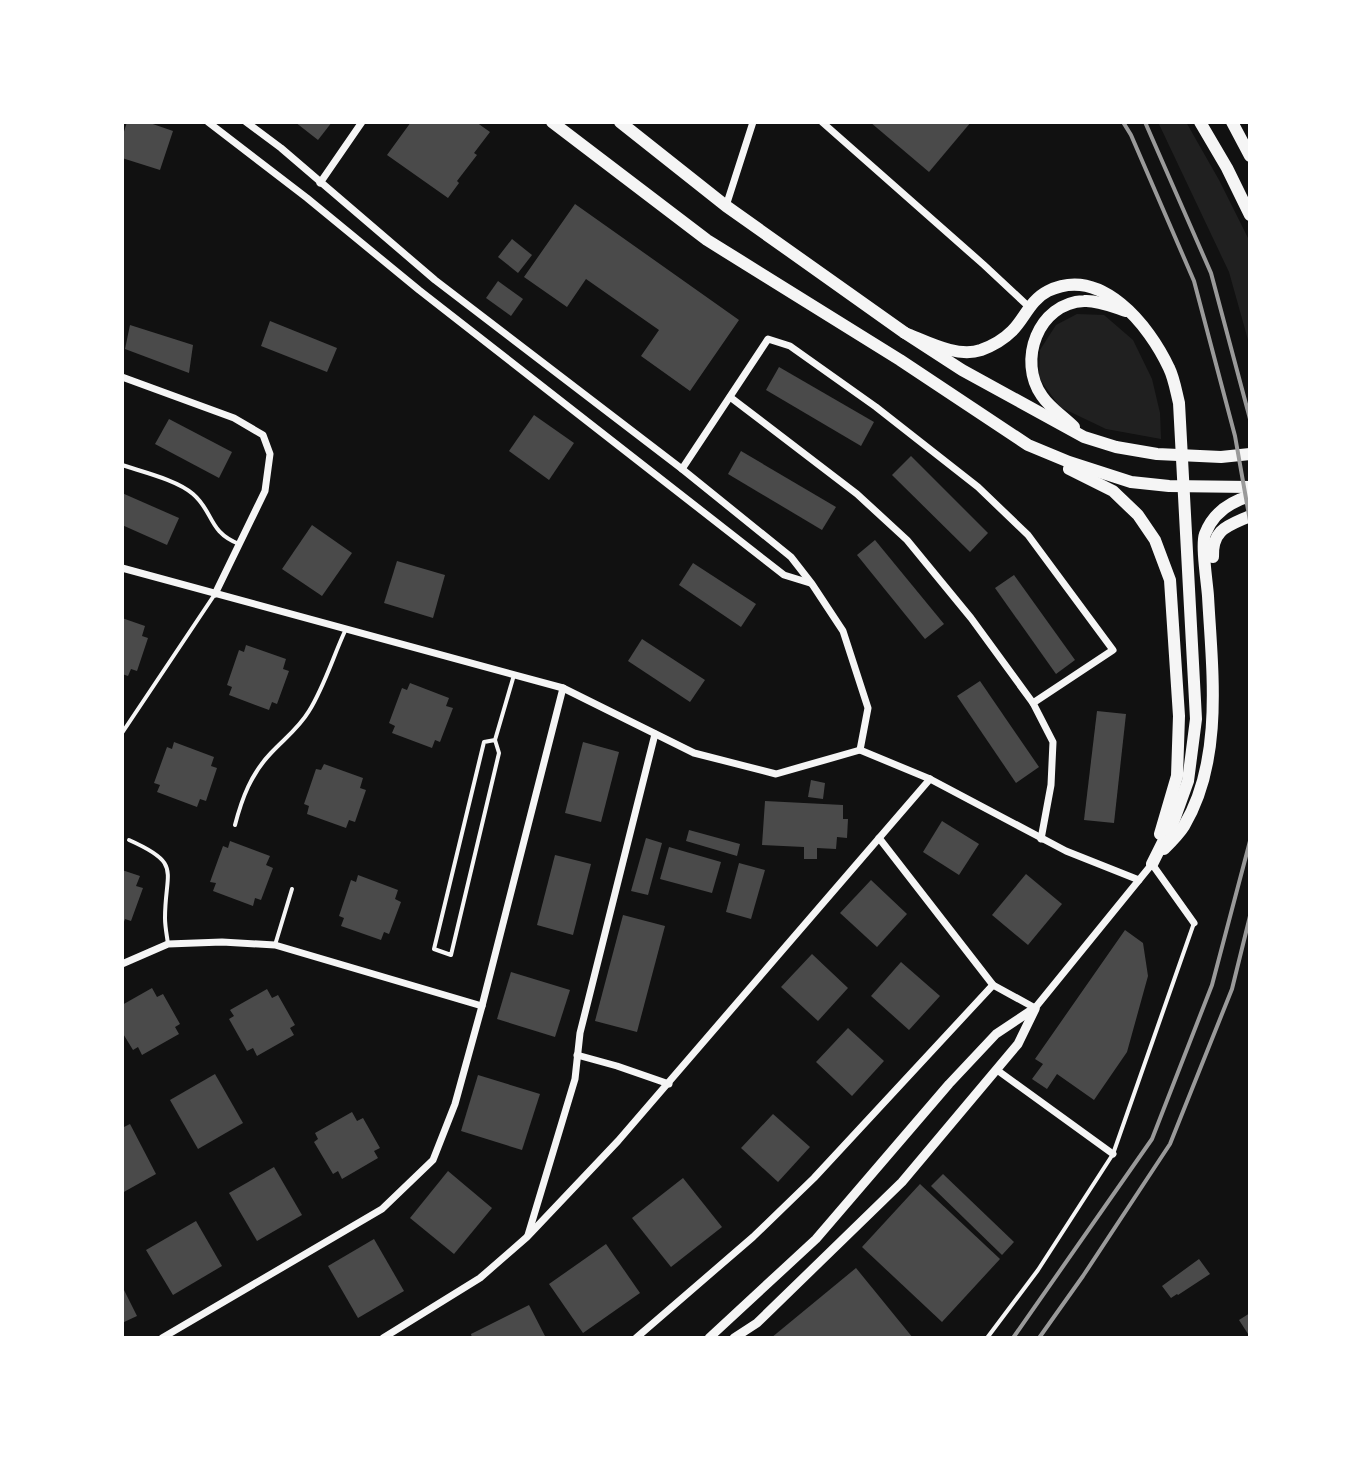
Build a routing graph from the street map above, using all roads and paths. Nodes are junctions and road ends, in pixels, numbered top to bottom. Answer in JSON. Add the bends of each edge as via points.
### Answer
{"nodes":[{"id":1,"x":208,"y":122,"type":"edge"},
{"id":2,"x":246,"y":122,"type":"edge"},
{"id":3,"x":362,"y":122,"type":"edge"},
{"id":4,"x":552,"y":122,"type":"edge"},
{"id":5,"x":620,"y":122,"type":"edge"},
{"id":6,"x":753,"y":122,"type":"edge"},
{"id":7,"x":822,"y":122,"type":"edge"},
{"id":8,"x":1200,"y":122,"type":"edge"},
{"id":9,"x":1232,"y":122,"type":"edge"},
{"id":10,"x":1250,"y":156,"type":"edge"},
{"id":11,"x":320,"y":183,"type":"junction"},
{"id":12,"x":726,"y":206,"type":"junction"},
{"id":13,"x":1250,"y":215,"type":"edge"},
{"id":14,"x":1029,"y":307,"type":"junction"},
{"id":15,"x":1131,"y":313,"type":"junction"},
{"id":16,"x":905,"y":333,"type":"junction"},
{"id":17,"x":122,"y":367,"type":"edge"},
{"id":18,"x":123,"y":377,"type":"edge"},
{"id":19,"x":730,"y":397,"type":"junction"},
{"id":20,"x":1084,"y":437,"type":"junction"},
{"id":21,"x":1028,"y":445,"type":"junction"},
{"id":22,"x":1250,"y":454,"type":"edge"},
{"id":23,"x":122,"y":465,"type":"edge"},
{"id":24,"x":682,"y":469,"type":"junction"},
{"id":25,"x":1250,"y":487,"type":"edge"},
{"id":26,"x":1250,"y":496,"type":"edge"},
{"id":27,"x":1250,"y":516,"type":"edge"},
{"id":28,"x":239,"y":544,"type":"junction"},
{"id":29,"x":122,"y":568,"type":"edge"},
{"id":30,"x":812,"y":584,"type":"junction"},
{"id":31,"x":215,"y":594,"type":"junction"},
{"id":32,"x":345,"y":628,"type":"junction"},
{"id":33,"x":1210,"y":632,"type":"junction"},
{"id":34,"x":514,"y":675,"type":"junction"},
{"id":35,"x":563,"y":688,"type":"junction"},
{"id":36,"x":1033,"y":703,"type":"junction"},
{"id":37,"x":122,"y":733,"type":"edge"},
{"id":38,"x":655,"y":734,"type":"junction"},
{"id":39,"x":495,"y":740,"type":"junction"},
{"id":40,"x":860,"y":750,"type":"junction"},
{"id":41,"x":930,"y":779,"type":"junction"},
{"id":42,"x":235,"y":825,"type":"dead end"},
{"id":43,"x":879,"y":838,"type":"junction"},
{"id":44,"x":1041,"y":839,"type":"junction"},
{"id":45,"x":129,"y":840,"type":"dead end"},
{"id":46,"x":1152,"y":864,"type":"junction"},
{"id":47,"x":1139,"y":880,"type":"junction"},
{"id":48,"x":292,"y":889,"type":"dead end"},
{"id":49,"x":1194,"y":923,"type":"joint"},
{"id":50,"x":168,"y":944,"type":"junction"},
{"id":51,"x":275,"y":945,"type":"junction"},
{"id":52,"x":122,"y":964,"type":"edge"},
{"id":53,"x":993,"y":985,"type":"junction"},
{"id":54,"x":482,"y":1006,"type":"junction"},
{"id":55,"x":1035,"y":1008,"type":"junction"},
{"id":56,"x":577,"y":1055,"type":"junction"},
{"id":57,"x":997,"y":1070,"type":"junction"},
{"id":58,"x":669,"y":1084,"type":"junction"},
{"id":59,"x":1113,"y":1154,"type":"junction"},
{"id":60,"x":527,"y":1237,"type":"junction"},
{"id":61,"x":162,"y":1338,"type":"edge"},
{"id":62,"x":383,"y":1338,"type":"edge"},
{"id":63,"x":636,"y":1338,"type":"edge"},
{"id":64,"x":709,"y":1338,"type":"edge"},
{"id":65,"x":734,"y":1338,"type":"edge"},
{"id":66,"x":987,"y":1338,"type":"edge"}],
"edges":[{"from":1,"to":30,"type":"street","via":[[784,575]]},
{"from":2,"to":11,"type":"street"},
{"from":3,"to":11,"type":"street"},
{"from":4,"to":21,"type":"highway","via":[[707,240]]},
{"from":5,"to":12,"type":"highway"},
{"from":6,"to":12,"type":"street"},
{"from":7,"to":14,"type":"street"},
{"from":8,"to":13,"type":"highway"},
{"from":9,"to":10,"type":"highway"},
{"from":11,"to":24,"type":"street","via":[[435,280]]},
{"from":12,"to":16,"type":"highway"},
{"from":14,"to":15,"type":"highway","via":[[1047,292],[1067,286],[1095,288]]},
{"from":14,"to":16,"type":"highway","via":[[1013,330],[977,352],[954,351]]},
{"from":15,"to":20,"type":"highway","via":[[1083,301],[1049,317],[1035,335],[1032,375],[1042,397]]},
{"from":15,"to":46,"type":"highway","via":[[1170,370],[1179,403],[1196,719],[1188,781]]},
{"from":16,"to":20,"type":"highway"},
{"from":17,"to":18,"type":"street"},
{"from":18,"to":28,"type":"street","via":[[234,418],[263,435],[270,454],[265,491]]},
{"from":19,"to":24,"type":"street"},
{"from":19,"to":36,"type":"street","via":[[857,494],[907,540]]},
{"from":19,"to":36,"type":"street","via":[[768,339],[790,346],[978,487],[1028,535],[1113,650]]},
{"from":20,"to":22,"type":"highway","via":[[1157,454]]},
{"from":21,"to":25,"type":"highway","via":[[1131,482]]},
{"from":21,"to":46,"type":"highway","via":[[1113,491],[1130,507],[1155,540],[1170,580],[1179,716],[1177,776]]},
{"from":23,"to":28,"type":"lane","via":[[187,489],[220,533]]},
{"from":24,"to":30,"type":"street","via":[[791,557]]},
{"from":26,"to":33,"type":"highway","via":[[1218,513],[1204,537]]},
{"from":27,"to":33,"type":"highway","via":[[1223,529],[1213,544]]},
{"from":28,"to":31,"type":"street"},
{"from":29,"to":31,"type":"street"},
{"from":30,"to":40,"type":"street","via":[[843,631],[868,708]]},
{"from":31,"to":32,"type":"street"},
{"from":31,"to":37,"type":"lane"},
{"from":32,"to":34,"type":"street"},
{"from":32,"to":42,"type":"lane","via":[[309,711],[255,773]]},
{"from":33,"to":46,"type":"highway","via":[[1212,723],[1200,793],[1183,827]]},
{"from":34,"to":35,"type":"street"},
{"from":34,"to":39,"type":"lane"},
{"from":35,"to":38,"type":"street"},
{"from":35,"to":54,"type":"street"},
{"from":36,"to":44,"type":"street","via":[[1053,742]]},
{"from":38,"to":40,"type":"street","via":[[694,753],[776,774]]},
{"from":38,"to":56,"type":"street"},
{"from":39,"to":39,"type":"lane","via":[[499,753],[451,955],[434,949],[484,742]]},
{"from":40,"to":41,"type":"street"},
{"from":41,"to":43,"type":"street"},
{"from":41,"to":44,"type":"street"},
{"from":43,"to":53,"type":"street"},
{"from":43,"to":58,"type":"street"},
{"from":44,"to":47,"type":"street"},
{"from":45,"to":50,"type":"lane","via":[[154,852],[167,869]]},
{"from":46,"to":47,"type":"street"},
{"from":46,"to":49,"type":"street"},
{"from":47,"to":55,"type":"street"},
{"from":48,"to":51,"type":"lane"},
{"from":49,"to":59,"type":"lane"},
{"from":50,"to":51,"type":"street"},
{"from":50,"to":52,"type":"street"},
{"from":51,"to":54,"type":"street"},
{"from":53,"to":55,"type":"street"},
{"from":53,"to":63,"type":"street","via":[[808,1185]]},
{"from":54,"to":61,"type":"street","via":[[433,1160],[382,1209]]},
{"from":55,"to":57,"type":"street","via":[[1018,1044]]},
{"from":55,"to":64,"type":"street","via":[[996,1034],[816,1239]]},
{"from":56,"to":58,"type":"street"},
{"from":56,"to":60,"type":"street","via":[[575,1079]]},
{"from":57,"to":59,"type":"street"},
{"from":57,"to":65,"type":"street","via":[[902,1182],[757,1323]]},
{"from":58,"to":60,"type":"street"},
{"from":59,"to":66,"type":"lane"},
{"from":60,"to":62,"type":"street","via":[[480,1278]]}]}
